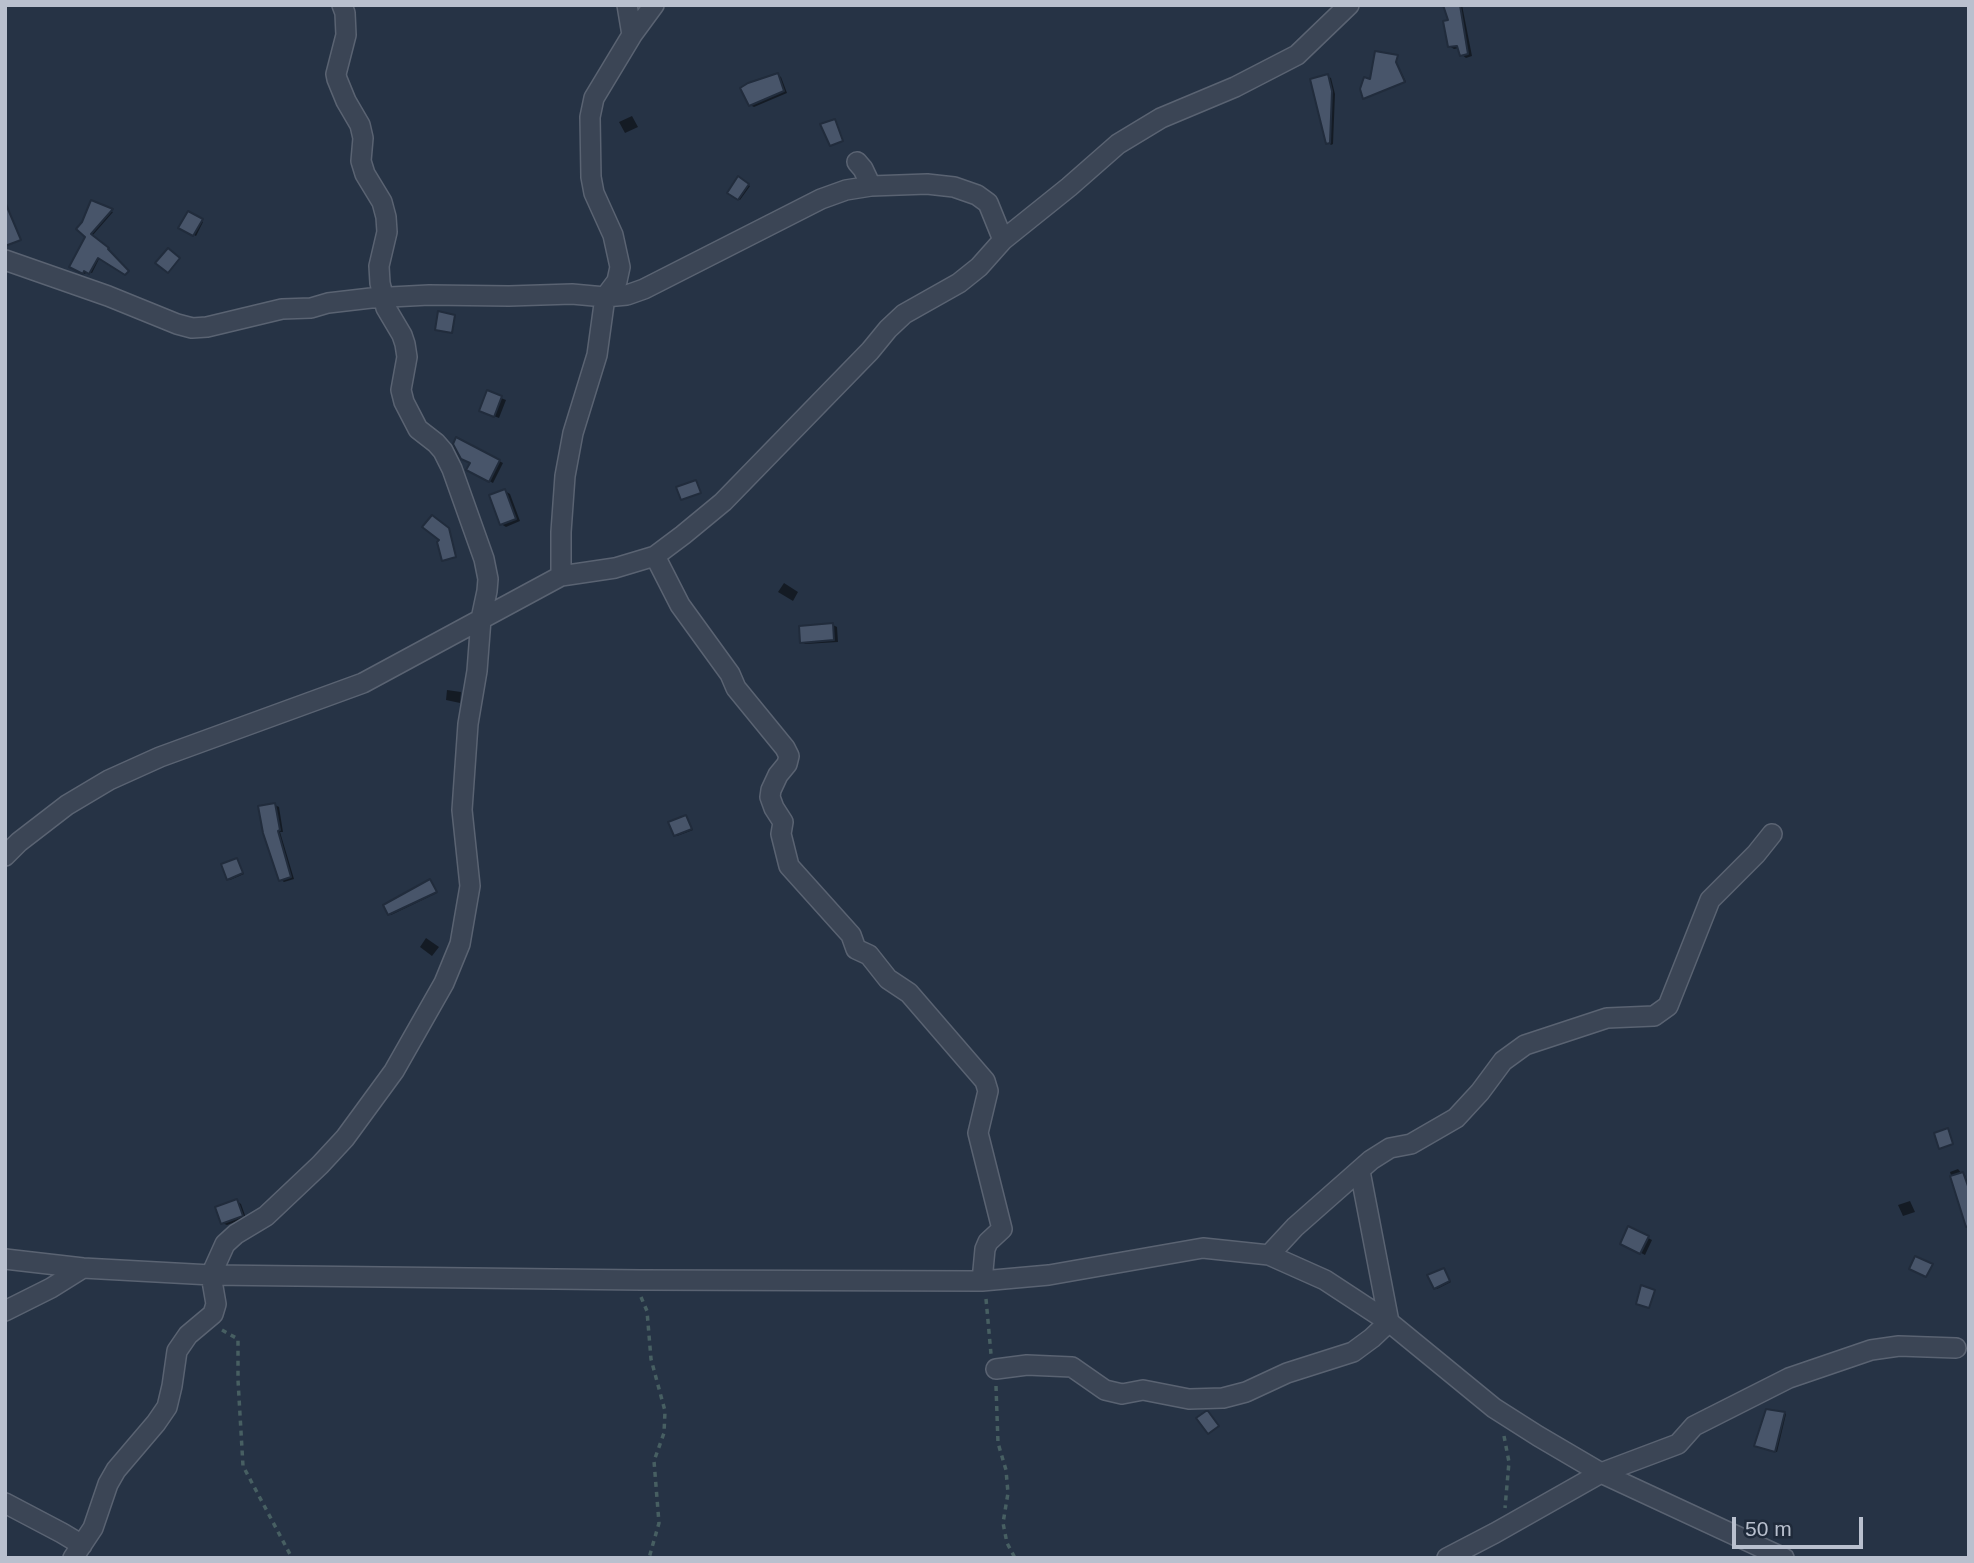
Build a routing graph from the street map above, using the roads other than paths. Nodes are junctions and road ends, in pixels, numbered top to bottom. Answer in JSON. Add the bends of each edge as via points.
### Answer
{"nodes":[{"id":1,"x":342,"y":5,"type":"edge"},
{"id":2,"x":627,"y":5,"type":"edge"},
{"id":3,"x":654,"y":5,"type":"edge"},
{"id":4,"x":1349,"y":5,"type":"edge"},
{"id":5,"x":632,"y":35,"type":"junction"},
{"id":6,"x":857,"y":162,"type":"dead end"},
{"id":7,"x":871,"y":186,"type":"junction"},
{"id":8,"x":1003,"y":240,"type":"junction"},
{"id":9,"x":5,"y":260,"type":"edge"},
{"id":10,"x":383,"y":297,"type":"junction"},
{"id":11,"x":605,"y":297,"type":"junction"},
{"id":12,"x":656,"y":556,"type":"junction"},
{"id":13,"x":561,"y":576,"type":"junction"},
{"id":14,"x":481,"y":619,"type":"junction"},
{"id":15,"x":1772,"y":834,"type":"dead end"},
{"id":16,"x":5,"y":856,"type":"edge"},
{"id":17,"x":1360,"y":1171,"type":"junction"},
{"id":18,"x":1269,"y":1255,"type":"junction"},
{"id":19,"x":5,"y":1259,"type":"edge"},
{"id":20,"x":83,"y":1268,"type":"junction"},
{"id":21,"x":211,"y":1275,"type":"junction"},
{"id":22,"x":982,"y":1281,"type":"junction"},
{"id":23,"x":5,"y":1311,"type":"edge"},
{"id":24,"x":1389,"y":1322,"type":"junction"},
{"id":25,"x":1956,"y":1348,"type":"dead end"},
{"id":26,"x":996,"y":1369,"type":"road end"},
{"id":27,"x":1601,"y":1473,"type":"junction"},
{"id":28,"x":5,"y":1503,"type":"edge"},
{"id":29,"x":77,"y":1551,"type":"edge"},
{"id":30,"x":1447,"y":1558,"type":"edge"},
{"id":31,"x":1784,"y":1558,"type":"edge"}],
"edges":[{"from":1,"to":10,"type":"street","via":[[346,35],[336,74],[360,125],[361,161],[386,217],[379,266]]},
{"from":2,"to":5,"type":"street"},
{"from":3,"to":5,"type":"street"},
{"from":4,"to":8,"type":"street","via":[[1297,55],[1161,118],[1118,144]]},
{"from":5,"to":11,"type":"street","via":[[594,98],[590,117],[594,193],[613,235],[620,267],[617,281]]},
{"from":6,"to":7,"type":"street"},
{"from":7,"to":8,"type":"street","via":[[927,184],[977,195],[988,202]]},
{"from":7,"to":11,"type":"street","via":[[821,199],[644,289]]},
{"from":8,"to":12,"type":"street","via":[[959,283],[904,314],[723,502]]},
{"from":9,"to":10,"type":"street","via":[[192,328],[282,309]]},
{"from":10,"to":11,"type":"street"},
{"from":10,"to":14,"type":"street","via":[[405,344],[404,401],[418,429],[443,451],[484,559],[488,591]]},
{"from":11,"to":13,"type":"street","via":[[597,355],[565,476]]},
{"from":12,"to":13,"type":"street"},
{"from":12,"to":22,"type":"street","via":[[680,605],[789,756],[770,797],[783,822],[781,834],[789,866],[851,935],[856,949],[869,955],[888,979],[909,993],[985,1081],[988,1091],[978,1133],[1002,1229],[985,1249]]},
{"from":13,"to":14,"type":"street"},
{"from":14,"to":16,"type":"street","via":[[363,683],[109,780],[67,804]]},
{"from":14,"to":21,"type":"street","via":[[462,810],[470,886],[460,944],[444,983],[394,1071],[345,1138],[266,1216],[225,1244]]},
{"from":15,"to":17,"type":"street","via":[[1710,900],[1668,1006],[1654,1017],[1606,1018],[1525,1045],[1503,1061],[1456,1118],[1411,1144],[1390,1148]]},
{"from":17,"to":18,"type":"street"},
{"from":17,"to":24,"type":"street"},
{"from":18,"to":22,"type":"street","via":[[1203,1248],[1049,1275]]},
{"from":18,"to":24,"type":"street","via":[[1325,1280]]},
{"from":19,"to":20,"type":"street"},
{"from":20,"to":21,"type":"street"},
{"from":20,"to":23,"type":"street"},
{"from":21,"to":22,"type":"street"},
{"from":21,"to":29,"type":"street","via":[[216,1304],[213,1314],[177,1351],[167,1406],[116,1470],[93,1528]]},
{"from":24,"to":26,"type":"street","via":[[1353,1352],[1223,1398],[1189,1399],[1143,1390],[1122,1394],[1105,1390],[1072,1367]]},
{"from":24,"to":27,"type":"street","via":[[1494,1408]]},
{"from":25,"to":27,"type":"street","via":[[1871,1350],[1789,1378],[1693,1426],[1678,1444]]},
{"from":27,"to":30,"type":"street"},
{"from":27,"to":31,"type":"street"},
{"from":28,"to":29,"type":"street","via":[[30,1515]]}]}
